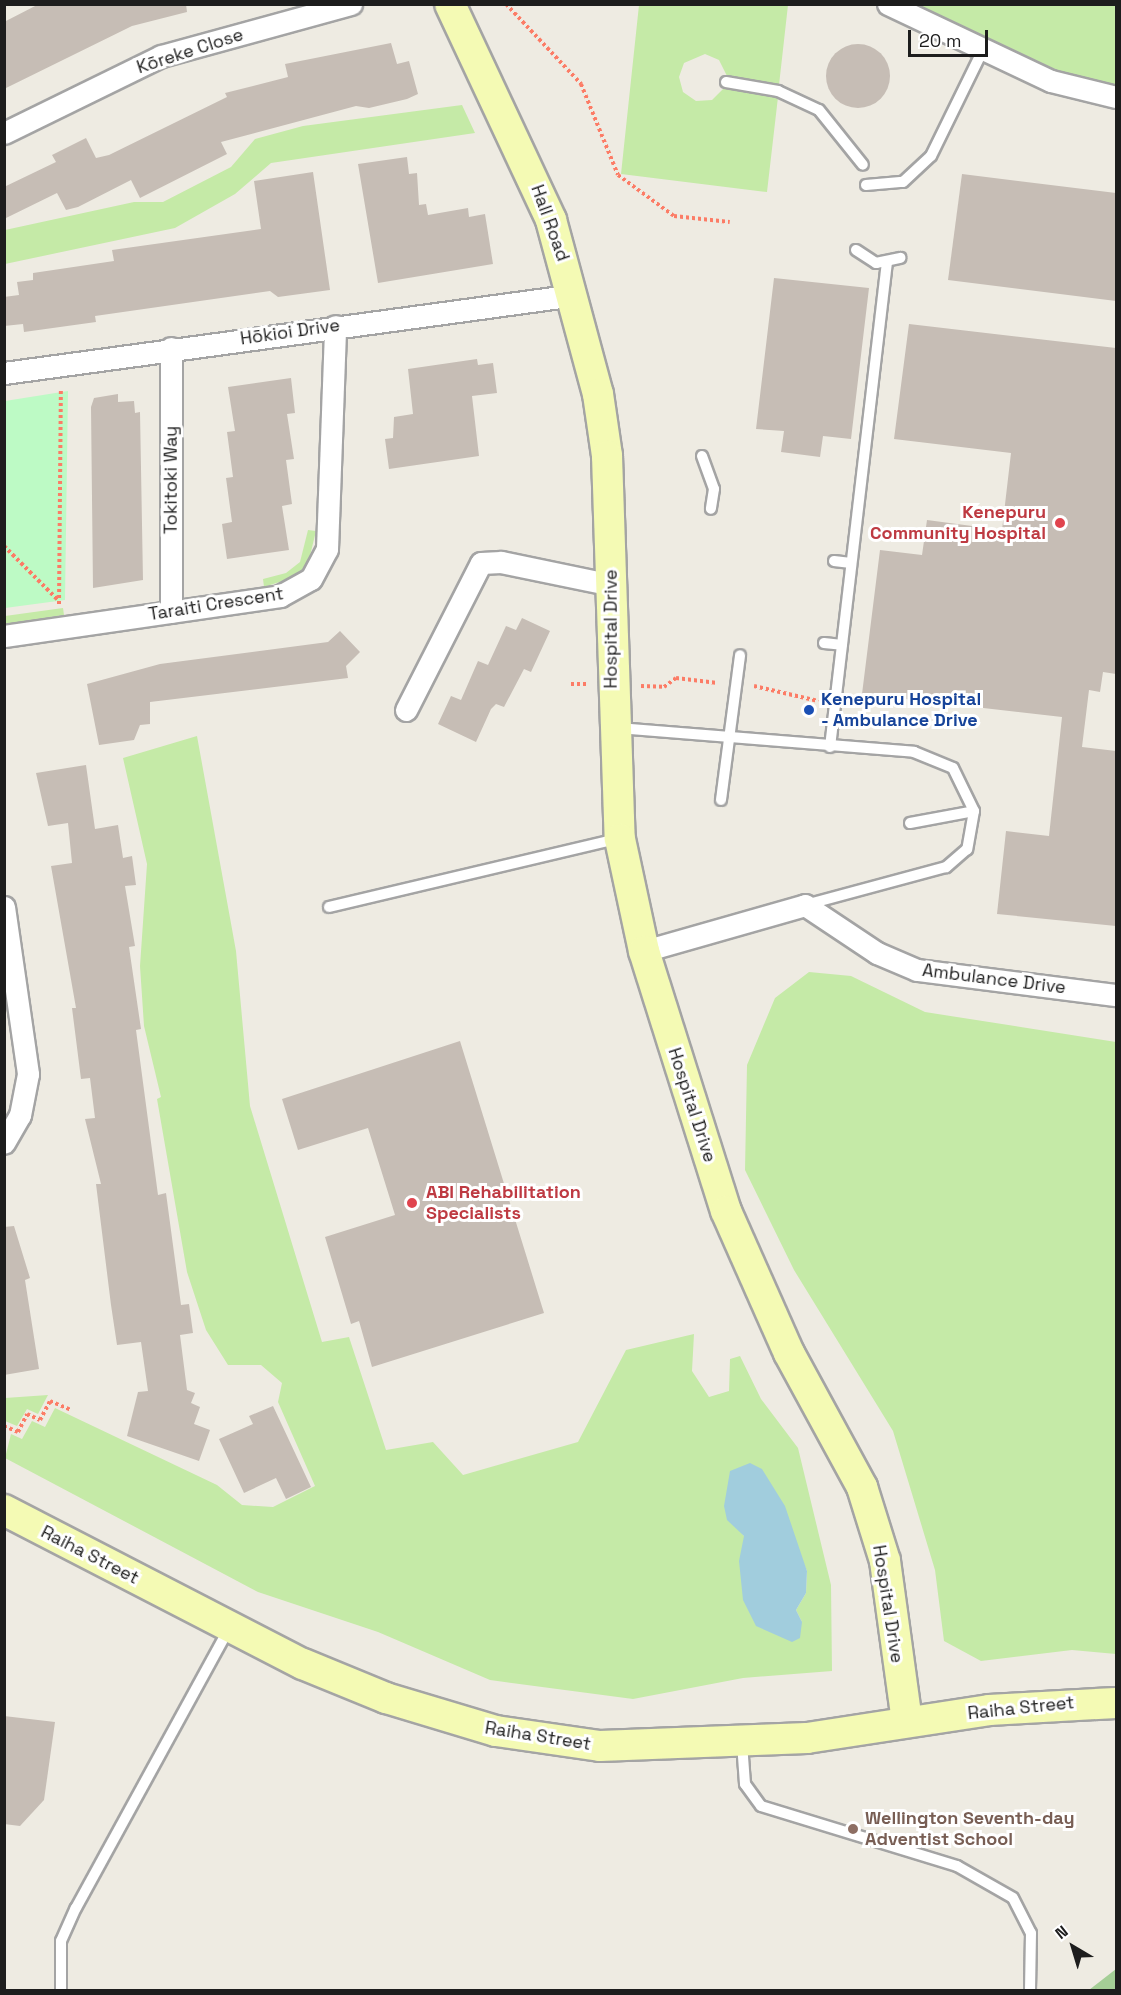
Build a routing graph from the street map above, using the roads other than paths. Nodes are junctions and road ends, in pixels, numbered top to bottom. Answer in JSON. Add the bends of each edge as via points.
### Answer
{"nodes":[{"id":1,"x":351,"y":4,"type":"edge"},
{"id":2,"x":450,"y":4,"type":"edge"},
{"id":3,"x":888,"y":4,"type":"edge"},
{"id":4,"x":983,"y":50,"type":"junction"},
{"id":5,"x":726,"y":82,"type":"dead end"},
{"id":6,"x":1116,"y":97,"type":"edge"},
{"id":7,"x":4,"y":133,"type":"edge"},
{"id":8,"x":863,"y":165,"type":"dead end"},
{"id":9,"x":866,"y":185,"type":"dead end"},
{"id":10,"x":856,"y":250,"type":"dead end"},
{"id":11,"x":900,"y":258,"type":"dead end"},
{"id":12,"x":887,"y":261,"type":"junction"},
{"id":13,"x":575,"y":295,"type":"junction"},
{"id":14,"x":335,"y":326,"type":"junction"},
{"id":15,"x":171,"y":348,"type":"junction"},
{"id":16,"x":4,"y":373,"type":"edge"},
{"id":17,"x":607,"y":456,"type":"joint"},
{"id":18,"x":702,"y":456,"type":"dead end"},
{"id":19,"x":711,"y":509,"type":"dead end"},
{"id":20,"x":834,"y":561,"type":"dead end"},
{"id":21,"x":852,"y":563,"type":"junction"},
{"id":22,"x":612,"y":585,"type":"junction"},
{"id":23,"x":171,"y":612,"type":"junction"},
{"id":24,"x":4,"y":636,"type":"edge"},
{"id":25,"x":824,"y":643,"type":"dead end"},
{"id":26,"x":842,"y":645,"type":"junction"},
{"id":27,"x":740,"y":655,"type":"dead end"},
{"id":28,"x":406,"y":710,"type":"dead end"},
{"id":29,"x":612,"y":727,"type":"junction"},
{"id":30,"x":728,"y":740,"type":"junction"},
{"id":31,"x":830,"y":747,"type":"junction"},
{"id":32,"x":721,"y":800,"type":"dead end"},
{"id":33,"x":974,"y":811,"type":"junction"},
{"id":34,"x":910,"y":823,"type":"dead end"},
{"id":35,"x":620,"y":839,"type":"junction"},
{"id":36,"x":805,"y":905,"type":"junction"},
{"id":37,"x":4,"y":907,"type":"edge"},
{"id":38,"x":329,"y":907,"type":"dead end"},
{"id":39,"x":644,"y":951,"type":"junction"},
{"id":40,"x":1116,"y":995,"type":"edge"},
{"id":41,"x":4,"y":1143,"type":"edge"},
{"id":42,"x":4,"y":1510,"type":"edge"},
{"id":43,"x":230,"y":1627,"type":"junction"},
{"id":44,"x":1116,"y":1703,"type":"edge"},
{"id":45,"x":907,"y":1722,"type":"junction"},
{"id":46,"x":741,"y":1739,"type":"junction"},
{"id":47,"x":61,"y":1990,"type":"edge"},
{"id":48,"x":1030,"y":1990,"type":"edge"}],
"edges":[{"from":1,"to":7,"type":"street","name":"Kōreke Close","via":[[161,56]]},
{"from":2,"to":13,"type":"street","name":"Hall Road","via":[[524,155]]},
{"from":3,"to":4,"type":"street"},
{"from":4,"to":6,"type":"street","via":[[1070,89]]},
{"from":4,"to":9,"type":"lane","via":[[931,156],[903,182]]},
{"from":5,"to":8,"type":"lane","via":[[778,91],[819,110]]},
{"from":10,"to":12,"type":"lane","via":[[866,259]]},
{"from":11,"to":12,"type":"lane"},
{"from":12,"to":21,"type":"lane"},
{"from":13,"to":14,"type":"street","name":"Hōkioi Drive"},
{"from":13,"to":17,"type":"street","name":"Hall Road"},
{"from":14,"to":15,"type":"street","name":"Hōkioi Drive"},
{"from":14,"to":23,"type":"street","name":"Taraiti Crescent","via":[[328,535],[317,573],[280,596]]},
{"from":15,"to":16,"type":"street","name":"Hōkioi Drive"},
{"from":15,"to":23,"type":"street","name":"Tokitoki Way"},
{"from":17,"to":22,"type":"street","name":"Hospital Drive"},
{"from":18,"to":19,"type":"lane","via":[[714,489]]},
{"from":20,"to":21,"type":"lane"},
{"from":21,"to":26,"type":"lane"},
{"from":22,"to":28,"type":"street","via":[[501,562],[481,563]]},
{"from":22,"to":29,"type":"street","name":"Hospital Drive"},
{"from":23,"to":24,"type":"street","name":"Taraiti Crescent"},
{"from":25,"to":26,"type":"lane"},
{"from":26,"to":31,"type":"lane"},
{"from":27,"to":30,"type":"lane"},
{"from":29,"to":30,"type":"lane"},
{"from":29,"to":35,"type":"street","name":"Hospital Drive"},
{"from":30,"to":31,"type":"lane"},
{"from":30,"to":32,"type":"lane"},
{"from":31,"to":33,"type":"lane","via":[[914,752],[952,768]]},
{"from":33,"to":34,"type":"lane"},
{"from":33,"to":36,"type":"lane","via":[[967,849],[945,867]]},
{"from":35,"to":38,"type":"lane"},
{"from":35,"to":39,"type":"street","name":"Hospital Drive"},
{"from":36,"to":39,"type":"street"},
{"from":36,"to":40,"type":"street","name":"Ambulance Drive","via":[[877,952],[917,970]]},
{"from":37,"to":41,"type":"street","via":[[28,1074],[20,1115]]},
{"from":39,"to":45,"type":"street","name":"Hospital Drive","via":[[726,1211],[772,1318],[862,1487],[885,1561]]},
{"from":42,"to":43,"type":"street","name":"Raiha Street"},
{"from":43,"to":46,"type":"street","name":"Raiha Street","via":[[386,1698],[496,1731],[600,1746]]},
{"from":43,"to":47,"type":"lane","via":[[76,1908],[61,1941]]},
{"from":44,"to":45,"type":"street","name":"Raiha Street","via":[[1053,1704]]},
{"from":45,"to":46,"type":"street","name":"Raiha Street","via":[[807,1738]]},
{"from":46,"to":48,"type":"lane","via":[[745,1784],[761,1806],[957,1866],[1013,1898],[1030,1933]]}]}
